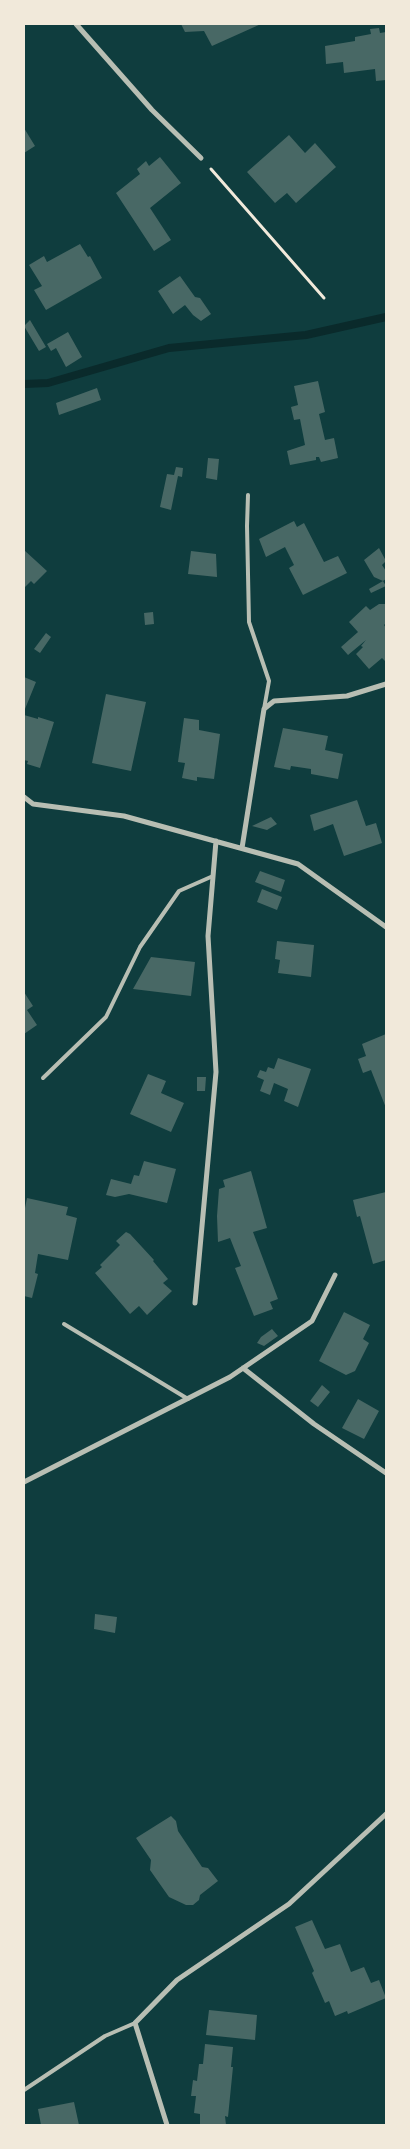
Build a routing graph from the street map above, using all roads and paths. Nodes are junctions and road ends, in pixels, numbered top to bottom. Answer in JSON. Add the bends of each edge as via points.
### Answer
{"nodes":[{"id":1,"x":76,"y":24,"type":"edge"},
{"id":2,"x":201,"y":158,"type":"joint"},
{"id":3,"x":324,"y":298,"type":"dead end"},
{"id":4,"x":248,"y":495,"type":"dead end"},
{"id":5,"x":386,"y":684,"type":"edge"},
{"id":6,"x":264,"y":709,"type":"junction"},
{"id":7,"x":24,"y":797,"type":"edge"},
{"id":8,"x":216,"y":841,"type":"junction"},
{"id":9,"x":242,"y":848,"type":"junction"},
{"id":10,"x":213,"y":876,"type":"junction"},
{"id":11,"x":386,"y":927,"type":"edge"},
{"id":12,"x":43,"y":1078,"type":"dead end"},
{"id":13,"x":335,"y":1275,"type":"dead end"},
{"id":14,"x":195,"y":1303,"type":"dead end"},
{"id":15,"x":64,"y":1324,"type":"dead end"},
{"id":16,"x":243,"y":1368,"type":"junction"},
{"id":17,"x":188,"y":1399,"type":"junction"},
{"id":18,"x":386,"y":1472,"type":"edge"},
{"id":19,"x":24,"y":1482,"type":"edge"},
{"id":20,"x":386,"y":1814,"type":"edge"},
{"id":21,"x":135,"y":2023,"type":"junction"},
{"id":22,"x":24,"y":2090,"type":"edge"},
{"id":23,"x":167,"y":2125,"type":"edge"}],
"edges":[{"from":1,"to":2,"type":"street","via":[[152,110]]},
{"from":2,"to":3,"type":"path"},
{"from":4,"to":6,"type":"lane","via":[[249,622],[269,681]]},
{"from":5,"to":6,"type":"street","via":[[347,696],[274,701]]},
{"from":6,"to":9,"type":"street"},
{"from":7,"to":8,"type":"street","via":[[34,804],[124,816]]},
{"from":8,"to":9,"type":"street"},
{"from":8,"to":10,"type":"street"},
{"from":9,"to":11,"type":"street","via":[[298,864]]},
{"from":10,"to":12,"type":"lane","via":[[179,891],[140,947],[106,1017]]},
{"from":10,"to":14,"type":"street","via":[[208,936],[216,1072]]},
{"from":13,"to":16,"type":"street","via":[[312,1321]]},
{"from":15,"to":17,"type":"lane"},
{"from":16,"to":17,"type":"street"},
{"from":16,"to":18,"type":"street","via":[[314,1424]]},
{"from":17,"to":19,"type":"street"},
{"from":20,"to":21,"type":"street","via":[[289,1904],[177,1980]]},
{"from":21,"to":22,"type":"lane","via":[[105,2036]]},
{"from":21,"to":23,"type":"street"}]}
